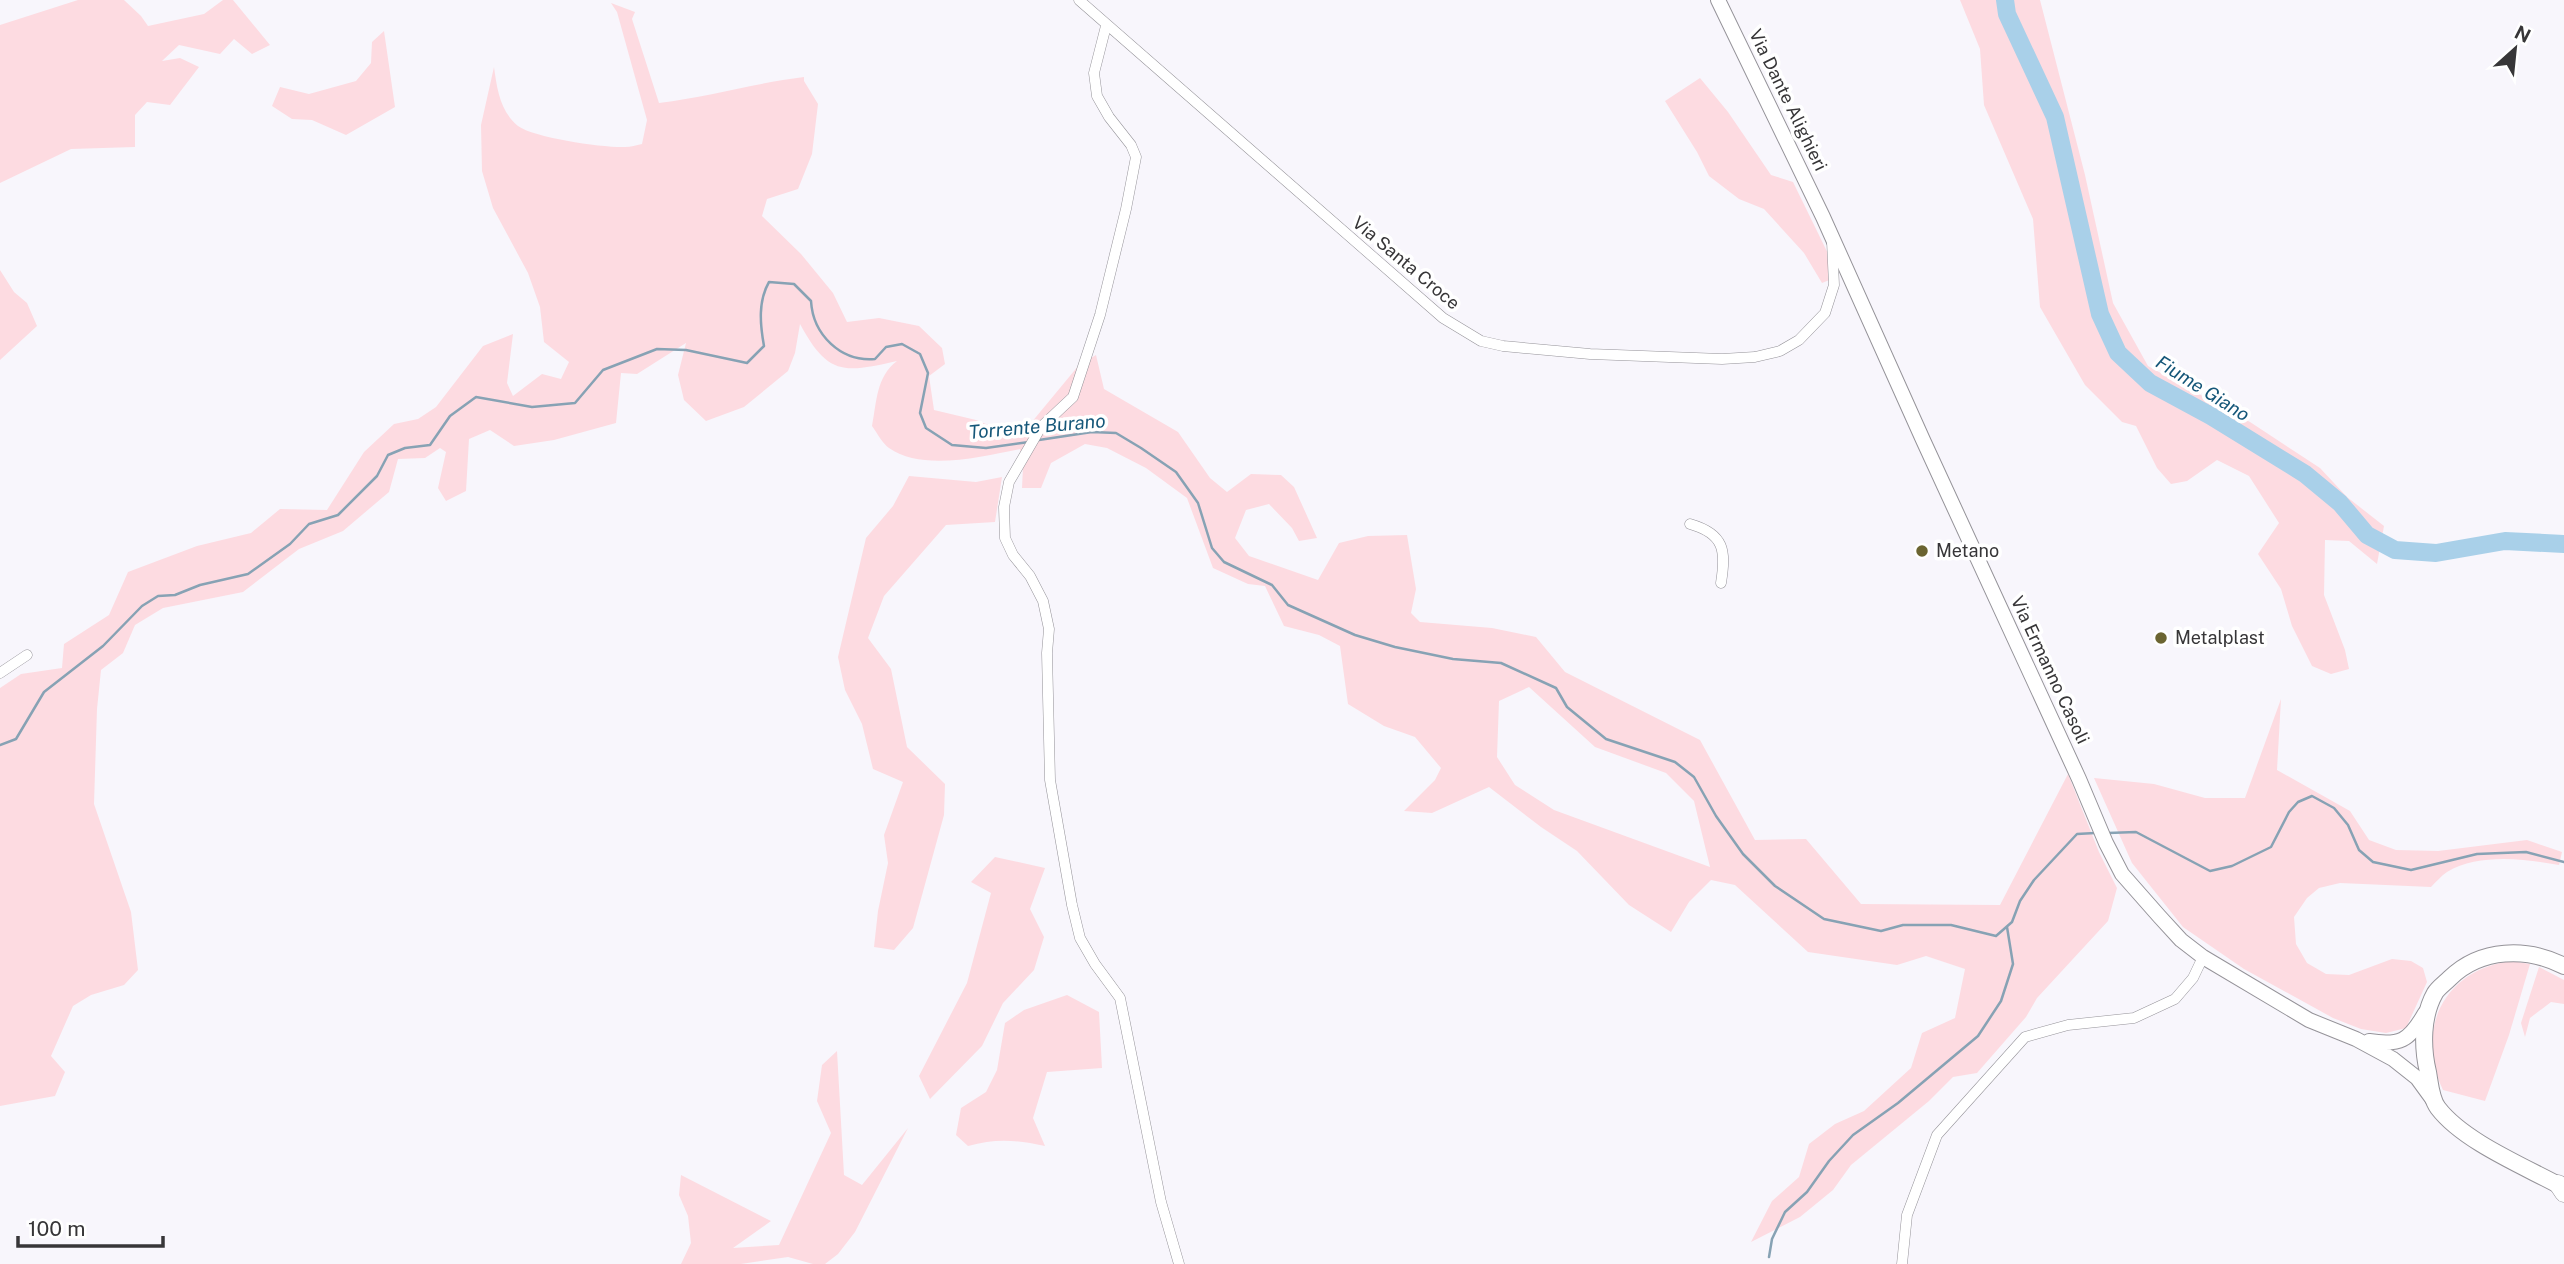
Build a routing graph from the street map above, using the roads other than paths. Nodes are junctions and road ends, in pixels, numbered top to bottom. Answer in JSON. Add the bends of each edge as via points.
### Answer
{"nodes":[{"id":1,"x":1079,"y":0,"type":"edge"},
{"id":2,"x":1718,"y":0,"type":"edge"},
{"id":3,"x":1106,"y":26,"type":"junction"},
{"id":4,"x":1824,"y":217,"type":"joint"},
{"id":5,"x":1832,"y":237,"type":"junction"},
{"id":6,"x":1690,"y":524,"type":"dead end"},
{"id":7,"x":1721,"y":583,"type":"dead end"},
{"id":8,"x":27,"y":655,"type":"dead end"},
{"id":9,"x":0,"y":673,"type":"edge"},
{"id":10,"x":2203,"y":957,"type":"junction"},
{"id":11,"x":2557,"y":963,"type":"edge"},
{"id":12,"x":2431,"y":1003,"type":"junction"},
{"id":13,"x":2356,"y":1039,"type":"junction"},
{"id":14,"x":2435,"y":1103,"type":"junction"},
{"id":15,"x":2562,"y":1188,"type":"edge"},
{"id":16,"x":1179,"y":1264,"type":"edge"},
{"id":17,"x":1902,"y":1264,"type":"edge"}],
"edges":[{"from":1,"to":3,"type":"street","name":"Via Santa Croce"},
{"from":2,"to":4,"type":"main road","name":"Via Dante Alighieri"},
{"from":3,"to":5,"type":"street","name":"Via Santa Croce","via":[[1443,318],[1481,341],[1590,354],[1722,359],[1780,351],[1799,340],[1825,313],[1834,285]]},
{"from":3,"to":16,"type":"street","via":[[1094,73],[1097,96],[1136,157],[1126,209],[1100,315],[1073,397],[1041,427],[1009,482],[1004,538],[1043,601],[1049,629],[1049,780],[1072,905],[1080,938],[1120,998],[1161,1202]]},
{"from":4,"to":5,"type":"main road","name":"Via Ermanno Casoli"},
{"from":5,"to":10,"type":"main road","name":"Via Ermanno Casoli","via":[[2122,874],[2181,940]]},
{"from":6,"to":7,"type":"street","via":[[1707,530],[1721,546],[1725,559]]},
{"from":8,"to":9,"type":"street"},
{"from":10,"to":13,"type":"main road","name":"Via Ermanno Casoli","via":[[2309,1020]]},
{"from":10,"to":17,"type":"street","via":[[2175,999],[2134,1018],[2025,1037],[1937,1135],[1907,1215]]},
{"from":11,"to":12,"type":"main road","name":"Via Ermanno Casoli","via":[[2521,952],[2477,959],[2436,991]]},
{"from":12,"to":13,"type":"main road","name":"Via Ermanno Casoli","via":[[2417,1028],[2403,1041],[2388,1044]]},
{"from":12,"to":14,"type":"main road","name":"Via Ermanno Casoli","via":[[2424,1054]]},
{"from":13,"to":14,"type":"main road","name":"Via Ermanno Casoli","via":[[2412,1073]]},
{"from":14,"to":15,"type":"main road","name":"Via Ermanno Casoli","via":[[2463,1133]]}]}
